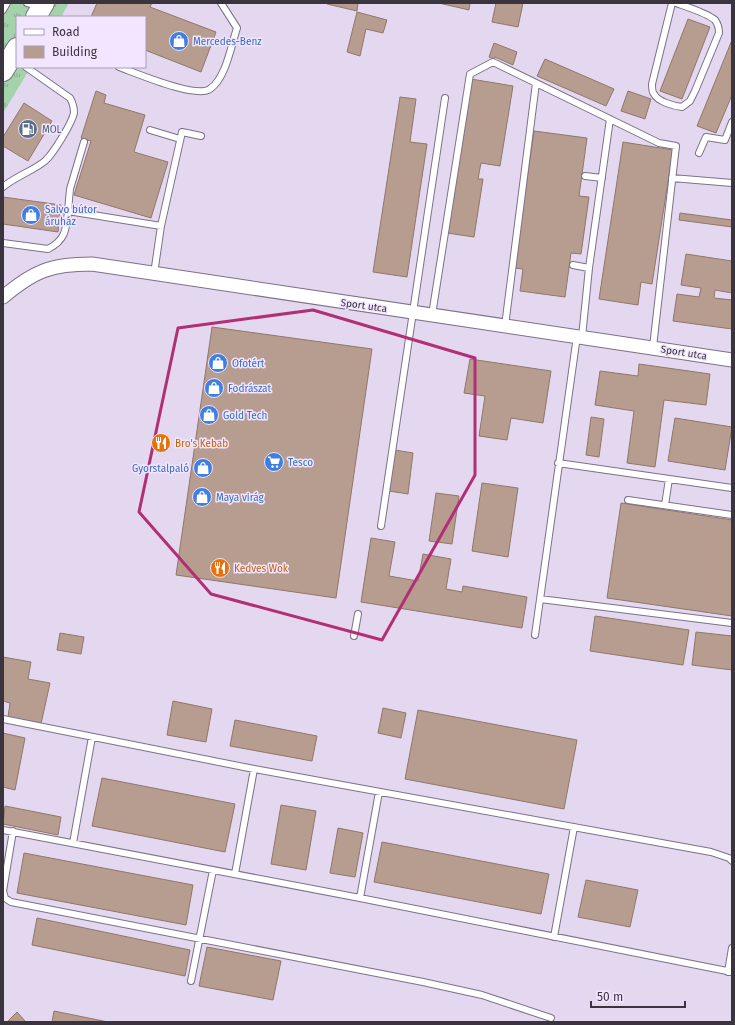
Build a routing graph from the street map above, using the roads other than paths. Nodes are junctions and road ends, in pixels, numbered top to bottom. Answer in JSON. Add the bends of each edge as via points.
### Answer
{"nodes":[{"id":1,"x":7,"y":3,"type":"edge"},
{"id":2,"x":221,"y":3,"type":"edge"},
{"id":3,"x":672,"y":3,"type":"edge"},
{"id":4,"x":676,"y":3,"type":"edge"},
{"id":5,"x":3,"y":10,"type":"edge"},
{"id":6,"x":25,"y":68,"type":"edge"},
{"id":7,"x":122,"y":68,"type":"edge"},
{"id":8,"x":536,"y":83,"type":"junction"},
{"id":9,"x":445,"y":98,"type":"dead end"},
{"id":10,"x":610,"y":119,"type":"junction"},
{"id":11,"x":732,"y":122,"type":"edge"},
{"id":12,"x":150,"y":130,"type":"dead end"},
{"id":13,"x":201,"y":136,"type":"dead end"},
{"id":14,"x":180,"y":139,"type":"junction"},
{"id":15,"x":84,"y":142,"type":"dead end"},
{"id":16,"x":699,"y":154,"type":"dead end"},
{"id":17,"x":585,"y":176,"type":"dead end"},
{"id":18,"x":602,"y":178,"type":"junction"},
{"id":19,"x":672,"y":178,"type":"junction"},
{"id":20,"x":732,"y":183,"type":"edge"},
{"id":21,"x":3,"y":187,"type":"edge"},
{"id":22,"x":68,"y":211,"type":"junction"},
{"id":23,"x":161,"y":226,"type":"junction"},
{"id":24,"x":3,"y":243,"type":"edge"},
{"id":25,"x":573,"y":265,"type":"dead end"},
{"id":26,"x":589,"y":268,"type":"junction"},
{"id":27,"x":154,"y":274,"type":"junction"},
{"id":28,"x":3,"y":297,"type":"edge"},
{"id":29,"x":412,"y":312,"type":"junction"},
{"id":30,"x":432,"y":315,"type":"junction"},
{"id":31,"x":504,"y":326,"type":"junction"},
{"id":32,"x":580,"y":337,"type":"junction"},
{"id":33,"x":653,"y":347,"type":"junction"},
{"id":34,"x":732,"y":360,"type":"edge"},
{"id":35,"x":558,"y":463,"type":"junction"},
{"id":36,"x":669,"y":479,"type":"junction"},
{"id":37,"x":732,"y":488,"type":"edge"},
{"id":38,"x":628,"y":500,"type":"dead end"},
{"id":39,"x":665,"y":505,"type":"junction"},
{"id":40,"x":732,"y":515,"type":"edge"},
{"id":41,"x":381,"y":526,"type":"dead end"},
{"id":42,"x":540,"y":600,"type":"junction"},
{"id":43,"x":358,"y":614,"type":"dead end"},
{"id":44,"x":732,"y":623,"type":"edge"},
{"id":45,"x":535,"y":635,"type":"dead end"},
{"id":46,"x":354,"y":636,"type":"dead end"},
{"id":47,"x":3,"y":719,"type":"edge"},
{"id":48,"x":92,"y":737,"type":"junction"},
{"id":49,"x":254,"y":769,"type":"junction"},
{"id":50,"x":379,"y":792,"type":"junction"},
{"id":51,"x":574,"y":827,"type":"junction"},
{"id":52,"x":3,"y":830,"type":"edge"},
{"id":53,"x":13,"y":831,"type":"junction"},
{"id":54,"x":73,"y":843,"type":"junction"},
{"id":55,"x":732,"y":861,"type":"edge"},
{"id":56,"x":213,"y":870,"type":"junction"},
{"id":57,"x":235,"y":874,"type":"junction"},
{"id":58,"x":360,"y":898,"type":"junction"},
{"id":59,"x":554,"y":937,"type":"junction"},
{"id":60,"x":199,"y":939,"type":"junction"},
{"id":61,"x":732,"y":948,"type":"edge"},
{"id":62,"x":730,"y":972,"type":"edge"},
{"id":63,"x":192,"y":981,"type":"dead end"},
{"id":64,"x":551,"y":1018,"type":"dead end"}],
"edges":[{"from":1,"to":5,"type":"lane"},
{"from":2,"to":7,"type":"lane","via":[[237,28],[223,73],[210,89],[198,92],[185,90]]},
{"from":3,"to":4,"type":"lane","via":[[652,90],[654,96],[659,99],[682,107],[690,101],[695,91],[719,32],[715,20]]},
{"from":6,"to":21,"type":"lane","via":[[70,98],[74,104],[74,115],[53,153],[44,162]]},
{"from":8,"to":10,"type":"lane"},
{"from":8,"to":30,"type":"lane","via":[[493,62],[470,74]]},
{"from":8,"to":31,"type":"lane"},
{"from":9,"to":29,"type":"lane"},
{"from":10,"to":18,"type":"lane"},
{"from":10,"to":19,"type":"lane","via":[[659,143],[676,146]]},
{"from":11,"to":16,"type":"lane","via":[[725,140],[706,137]]},
{"from":12,"to":14,"type":"lane"},
{"from":13,"to":14,"type":"lane","via":[[182,132]]},
{"from":14,"to":23,"type":"lane"},
{"from":15,"to":22,"type":"lane","via":[[70,189]]},
{"from":17,"to":18,"type":"lane"},
{"from":18,"to":26,"type":"lane"},
{"from":19,"to":20,"type":"lane"},
{"from":19,"to":33,"type":"lane"},
{"from":22,"to":23,"type":"lane"},
{"from":22,"to":24,"type":"lane","via":[[65,233],[48,249]]},
{"from":23,"to":27,"type":"lane"},
{"from":25,"to":26,"type":"lane"},
{"from":26,"to":32,"type":"lane"},
{"from":27,"to":28,"type":"street","name":"Sport utca","via":[[92,264],[64,265],[32,276]]},
{"from":27,"to":29,"type":"street","name":"Sport utca"},
{"from":29,"to":30,"type":"street","name":"Sport utca"},
{"from":29,"to":41,"type":"lane"},
{"from":30,"to":31,"type":"street","name":"Sport utca"},
{"from":31,"to":32,"type":"street","name":"Sport utca"},
{"from":32,"to":33,"type":"street","name":"Sport utca"},
{"from":32,"to":35,"type":"lane"},
{"from":33,"to":34,"type":"street","name":"Sport utca"},
{"from":35,"to":36,"type":"lane"},
{"from":35,"to":42,"type":"lane"},
{"from":36,"to":37,"type":"lane"},
{"from":36,"to":39,"type":"lane"},
{"from":38,"to":39,"type":"lane"},
{"from":39,"to":40,"type":"lane"},
{"from":42,"to":44,"type":"lane"},
{"from":42,"to":45,"type":"lane"},
{"from":43,"to":46,"type":"lane"},
{"from":47,"to":48,"type":"lane"},
{"from":48,"to":49,"type":"lane"},
{"from":48,"to":54,"type":"lane"},
{"from":49,"to":50,"type":"lane"},
{"from":49,"to":57,"type":"lane"},
{"from":50,"to":51,"type":"lane"},
{"from":50,"to":58,"type":"lane"},
{"from":51,"to":55,"type":"lane","via":[[711,852]]},
{"from":51,"to":59,"type":"lane"},
{"from":52,"to":53,"type":"lane"},
{"from":53,"to":54,"type":"lane"},
{"from":53,"to":60,"type":"lane","via":[[3,891],[5,898],[11,902]]},
{"from":54,"to":56,"type":"lane"},
{"from":56,"to":57,"type":"lane"},
{"from":56,"to":60,"type":"lane"},
{"from":57,"to":58,"type":"lane"},
{"from":58,"to":59,"type":"lane"},
{"from":59,"to":62,"type":"lane"},
{"from":60,"to":63,"type":"lane"},
{"from":60,"to":64,"type":"lane","via":[[438,985],[482,995]]},
{"from":61,"to":62,"type":"lane"}]}
